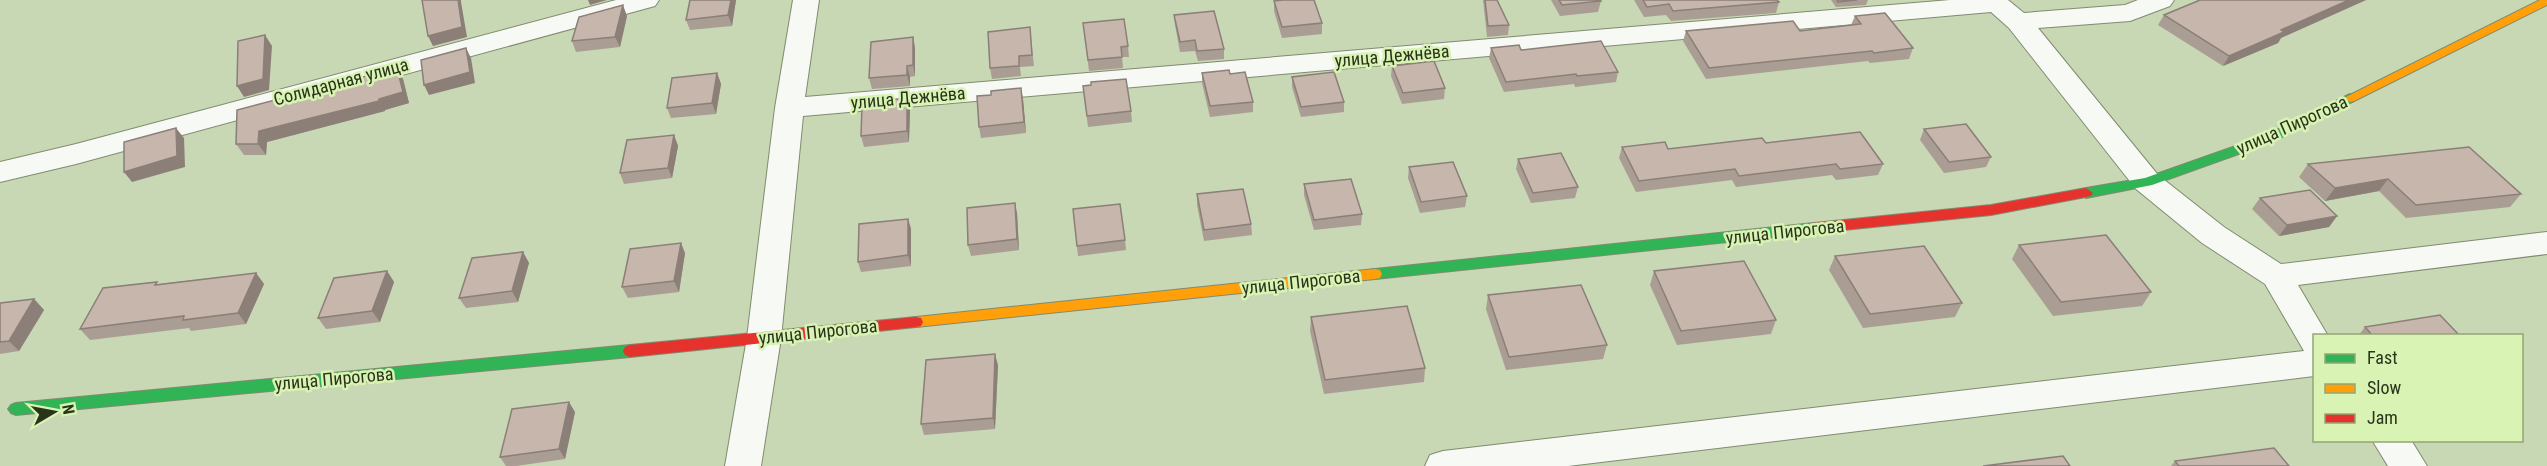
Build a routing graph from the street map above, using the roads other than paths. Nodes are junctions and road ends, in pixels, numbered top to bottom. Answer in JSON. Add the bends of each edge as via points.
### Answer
{"nodes":[{"id":1,"x":646,"y":0,"type":"edge"},
{"id":2,"x":806,"y":0,"type":"edge"},
{"id":3,"x":2161,"y":0,"type":"edge"},
{"id":4,"x":2547,"y":1,"type":"edge"},
{"id":5,"x":2002,"y":9,"type":"edge"},
{"id":6,"x":789,"y":108,"type":"junction"},
{"id":7,"x":0,"y":172,"type":"edge"},
{"id":8,"x":2147,"y":182,"type":"junction"},
{"id":9,"x":2547,"y":243,"type":"edge"},
{"id":10,"x":2276,"y":276,"type":"junction"},
{"id":11,"x":764,"y":338,"type":"junction"},
{"id":12,"x":2313,"y":339,"type":"edge"},
{"id":13,"x":2313,"y":363,"type":"edge"},
{"id":14,"x":16,"y":409,"type":"dead end"},
{"id":15,"x":2391,"y":442,"type":"edge"},
{"id":16,"x":742,"y":466,"type":"edge"},
{"id":17,"x":1443,"y":466,"type":"edge"},
{"id":18,"x":2409,"y":466,"type":"edge"}],
"edges":[{"from":1,"to":7,"type":"street","name":"Солидарная улица"},
{"from":2,"to":6,"type":"street"},
{"from":3,"to":5,"type":"street","name":"улица Дежнёва","via":[[2130,13]]},
{"from":4,"to":8,"type":"street","name":"улица Пирогова","via":[[2268,139]]},
{"from":5,"to":6,"type":"street","name":"улица Дежнёва"},
{"from":5,"to":8,"type":"street"},
{"from":6,"to":11,"type":"street"},
{"from":8,"to":10,"type":"street","via":[[2213,235]]},
{"from":8,"to":11,"type":"street","name":"улица Пирогова","via":[[1991,210]]},
{"from":9,"to":10,"type":"street"},
{"from":10,"to":12,"type":"street"},
{"from":11,"to":14,"type":"street","name":"улица Пирогова"},
{"from":11,"to":16,"type":"street"},
{"from":13,"to":17,"type":"street"},
{"from":15,"to":18,"type":"street"}]}
